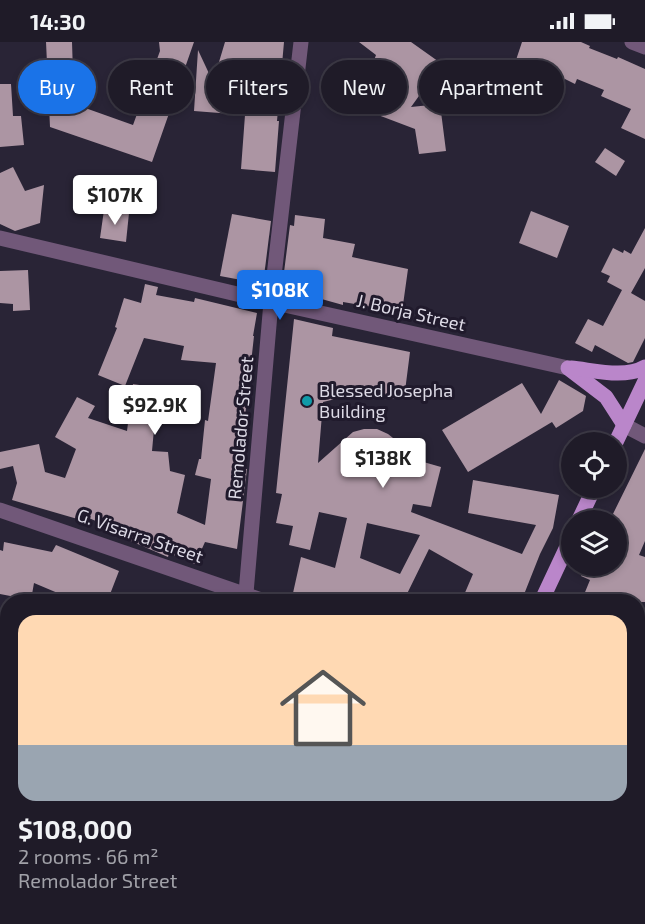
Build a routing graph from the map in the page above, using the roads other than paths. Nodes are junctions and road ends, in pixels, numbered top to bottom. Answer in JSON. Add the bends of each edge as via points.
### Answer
{"nodes":[{"id":1,"x":301,"y":42,"type":"edge"},
{"id":2,"x":632,"y":42,"type":"edge"},
{"id":3,"x":645,"y":47,"type":"edge"},
{"id":4,"x":0,"y":238,"type":"edge"},
{"id":5,"x":271,"y":302,"type":"junction"},
{"id":6,"x":645,"y":367,"type":"edge"},
{"id":7,"x":568,"y":368,"type":"junction"},
{"id":8,"x":645,"y":381,"type":"edge"},
{"id":9,"x":624,"y":425,"type":"junction"},
{"id":10,"x":621,"y":432,"type":"edge"},
{"id":11,"x":645,"y":436,"type":"edge"},
{"id":12,"x":0,"y":510,"type":"edge"},
{"id":13,"x":561,"y":559,"type":"edge"},
{"id":14,"x":237,"y":594,"type":"edge"},
{"id":15,"x":245,"y":594,"type":"edge"},
{"id":16,"x":545,"y":594,"type":"edge"}],
"edges":[{"from":1,"to":5,"type":"street","name":"Remolador Street"},
{"from":2,"to":3,"type":"street"},
{"from":4,"to":5,"type":"street","name":"J. Borja Street"},
{"from":5,"to":7,"type":"street","name":"J. Borja Street"},
{"from":5,"to":15,"type":"street","name":"Remolador Street"},
{"from":6,"to":7,"type":"main road","via":[[637,372]]},
{"from":7,"to":9,"type":"main road","via":[[606,397]]},
{"from":8,"to":9,"type":"main road"},
{"from":9,"to":10,"type":"main road"},
{"from":9,"to":11,"type":"street"},
{"from":12,"to":14,"type":"street","name":"G. Visarra Street"},
{"from":13,"to":16,"type":"main road"}]}
